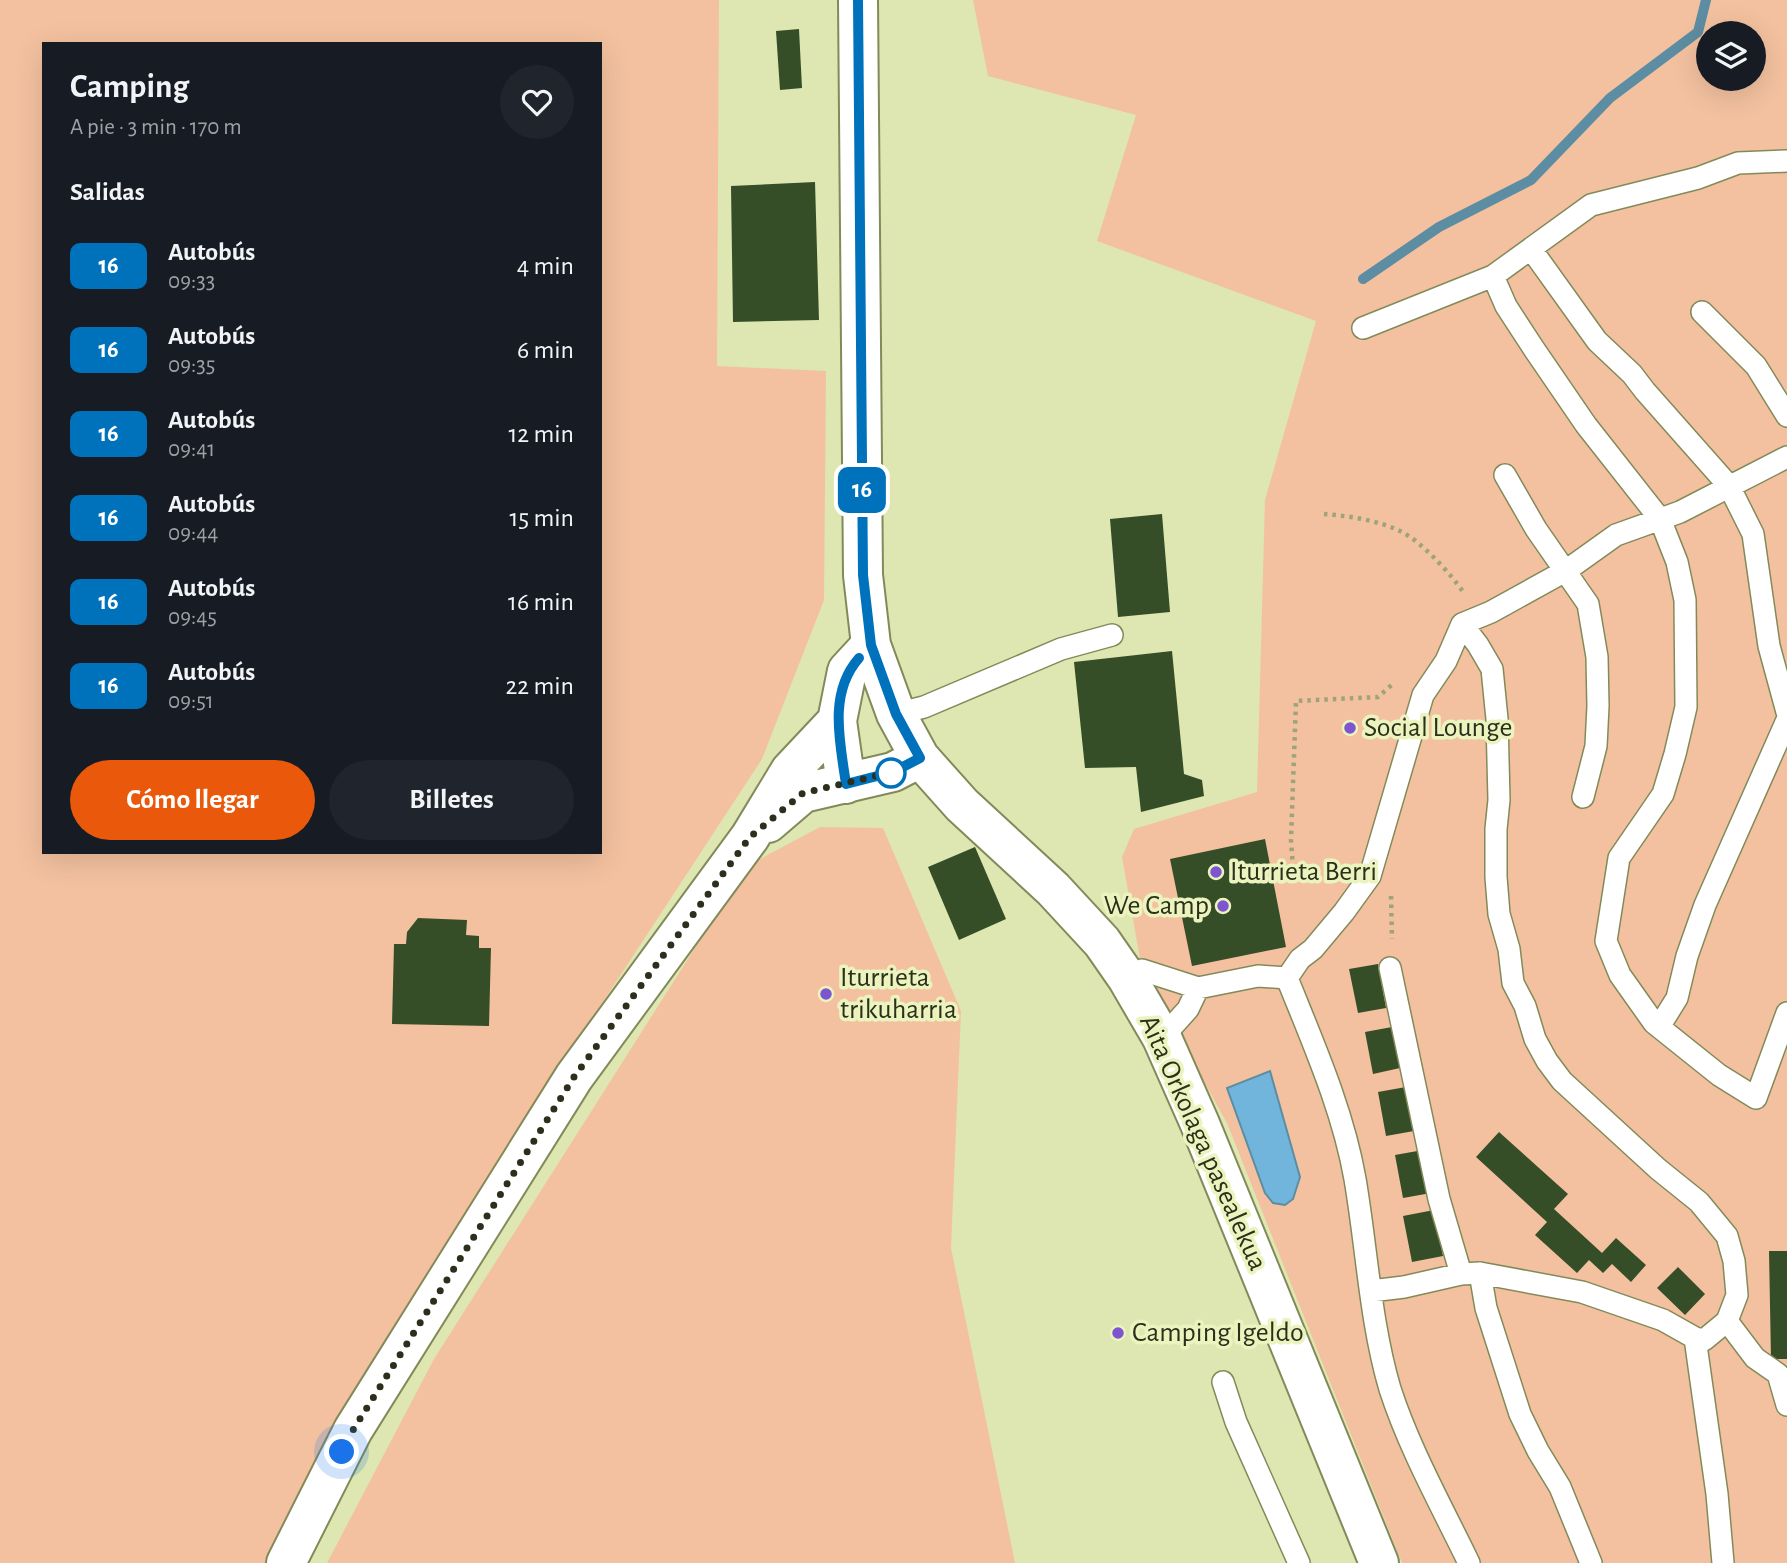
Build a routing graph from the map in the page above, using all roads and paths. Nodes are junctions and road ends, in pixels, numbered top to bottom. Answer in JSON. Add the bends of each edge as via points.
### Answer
{"nodes":[{"id":1,"x":858,"y":0,"type":"edge"},
{"id":2,"x":1787,"y":161,"type":"edge"},
{"id":3,"x":1531,"y":249,"type":"junction"},
{"id":4,"x":1493,"y":276,"type":"junction"},
{"id":5,"x":1702,"y":312,"type":"dead end"},
{"id":6,"x":1363,"y":328,"type":"dead end"},
{"id":7,"x":1787,"y":416,"type":"edge"},
{"id":8,"x":1787,"y":457,"type":"edge"},
{"id":9,"x":1505,"y":475,"type":"dead end"},
{"id":10,"x":1729,"y":486,"type":"junction"},
{"id":11,"x":1324,"y":514,"type":"dead end"},
{"id":12,"x":1660,"y":519,"type":"junction"},
{"id":13,"x":1567,"y":570,"type":"junction"},
{"id":14,"x":1471,"y":620,"type":"junction"},
{"id":15,"x":1112,"y":635,"type":"dead end"},
{"id":16,"x":871,"y":645,"type":"junction"},
{"id":17,"x":1378,"y":697,"type":"dead end"},
{"id":18,"x":1787,"y":712,"type":"edge"},
{"id":19,"x":896,"y":714,"type":"junction"},
{"id":20,"x":1787,"y":720,"type":"edge"},
{"id":21,"x":837,"y":722,"type":"junction"},
{"id":22,"x":920,"y":758,"type":"junction"},
{"id":23,"x":846,"y":784,"type":"junction"},
{"id":24,"x":1583,"y":797,"type":"dead end"},
{"id":25,"x":750,"y":837,"type":"junction"},
{"id":26,"x":1293,"y":868,"type":"dead end"},
{"id":27,"x":1390,"y":968,"type":"dead end"},
{"id":28,"x":1127,"y":978,"type":"junction"},
{"id":29,"x":1287,"y":978,"type":"junction"},
{"id":30,"x":1198,"y":988,"type":"junction"},
{"id":31,"x":1787,"y":1013,"type":"edge"},
{"id":32,"x":1659,"y":1027,"type":"junction"},
{"id":33,"x":1162,"y":1038,"type":"junction"},
{"id":34,"x":1471,"y":1273,"type":"junction"},
{"id":35,"x":1371,"y":1291,"type":"junction"},
{"id":36,"x":1727,"y":1321,"type":"junction"},
{"id":37,"x":1695,"y":1338,"type":"junction"},
{"id":38,"x":1223,"y":1382,"type":"dead end"},
{"id":39,"x":1787,"y":1405,"type":"edge"},
{"id":40,"x":285,"y":1563,"type":"edge"},
{"id":41,"x":1299,"y":1563,"type":"edge"},
{"id":42,"x":1378,"y":1563,"type":"edge"},
{"id":43,"x":1469,"y":1563,"type":"edge"},
{"id":44,"x":1591,"y":1563,"type":"edge"},
{"id":45,"x":1723,"y":1563,"type":"edge"}],
"edges":[{"from":1,"to":16,"type":"street","name":"Aita Orkolaga pasealekua","via":[[863,575]]},
{"from":2,"to":3,"type":"lane","via":[[1738,163],[1591,205]]},
{"from":3,"to":4,"type":"lane"},
{"from":3,"to":10,"type":"lane","via":[[1597,341],[1632,374]]},
{"from":4,"to":6,"type":"lane"},
{"from":4,"to":12,"type":"lane","via":[[1506,306],[1586,425]]},
{"from":5,"to":7,"type":"lane","via":[[1756,366]]},
{"from":8,"to":10,"type":"lane"},
{"from":9,"to":13,"type":"lane","via":[[1536,529]]},
{"from":10,"to":12,"type":"lane"},
{"from":10,"to":18,"type":"lane","via":[[1753,534],[1769,646]]},
{"from":11,"to":14,"type":"path","via":[[1401,531],[1460,587]]},
{"from":12,"to":13,"type":"lane","via":[[1616,535]]},
{"from":12,"to":32,"type":"lane","via":[[1677,562],[1685,600],[1686,707],[1663,794],[1619,858],[1606,941],[1620,975]]},
{"from":13,"to":14,"type":"lane"},
{"from":13,"to":24,"type":"lane","via":[[1588,604],[1597,657],[1596,746]]},
{"from":14,"to":29,"type":"lane","via":[[1423,695],[1370,876]]},
{"from":14,"to":36,"type":"lane","via":[[1492,669],[1499,800],[1496,877],[1513,983],[1535,1039],[1562,1081],[1699,1202],[1727,1236],[1737,1295]]},
{"from":15,"to":19,"type":"lane","via":[[1061,649],[924,707]]},
{"from":16,"to":19,"type":"street","name":"Aita Orkolaga pasealekua"},
{"from":16,"to":21,"type":"street","via":[[847,671]]},
{"from":17,"to":26,"type":"path","via":[[1296,701]]},
{"from":19,"to":22,"type":"street","name":"Aita Orkolaga pasealekua"},
{"from":20,"to":32,"type":"lane","via":[[1705,905],[1677,998]]},
{"from":21,"to":23,"type":"street"},
{"from":21,"to":25,"type":"street","via":[[790,771]]},
{"from":22,"to":23,"type":"street","via":[[893,772]]},
{"from":22,"to":28,"type":"street","name":"Aita Orkolaga pasealekua","via":[[962,805],[1053,889],[1102,942]]},
{"from":23,"to":25,"type":"street","via":[[803,793]]},
{"from":25,"to":40,"type":"street","via":[[566,1089],[353,1430]]},
{"from":27,"to":34,"type":"lane","via":[[1439,1199]]},
{"from":28,"to":30,"type":"lane","via":[[1142,970]]},
{"from":28,"to":33,"type":"street","name":"Aita Orkolaga pasealekua"},
{"from":29,"to":30,"type":"lane","via":[[1258,976]]},
{"from":29,"to":35,"type":"lane","via":[[1346,1141]]},
{"from":30,"to":33,"type":"lane","via":[[1188,1009]]},
{"from":31,"to":32,"type":"lane","via":[[1756,1098],[1719,1076]]},
{"from":33,"to":42,"type":"street","name":"Aita Orkolaga pasealekua"},
{"from":34,"to":35,"type":"lane"},
{"from":34,"to":37,"type":"lane","via":[[1582,1292],[1662,1320]]},
{"from":34,"to":44,"type":"lane","via":[[1520,1414],[1560,1487]]},
{"from":35,"to":43,"type":"lane","via":[[1377,1340],[1391,1391]]},
{"from":36,"to":37,"type":"lane","via":[[1704,1340]]},
{"from":36,"to":39,"type":"lane","via":[[1755,1358],[1777,1374]]},
{"from":37,"to":45,"type":"lane"},
{"from":38,"to":41,"type":"lane"}]}
